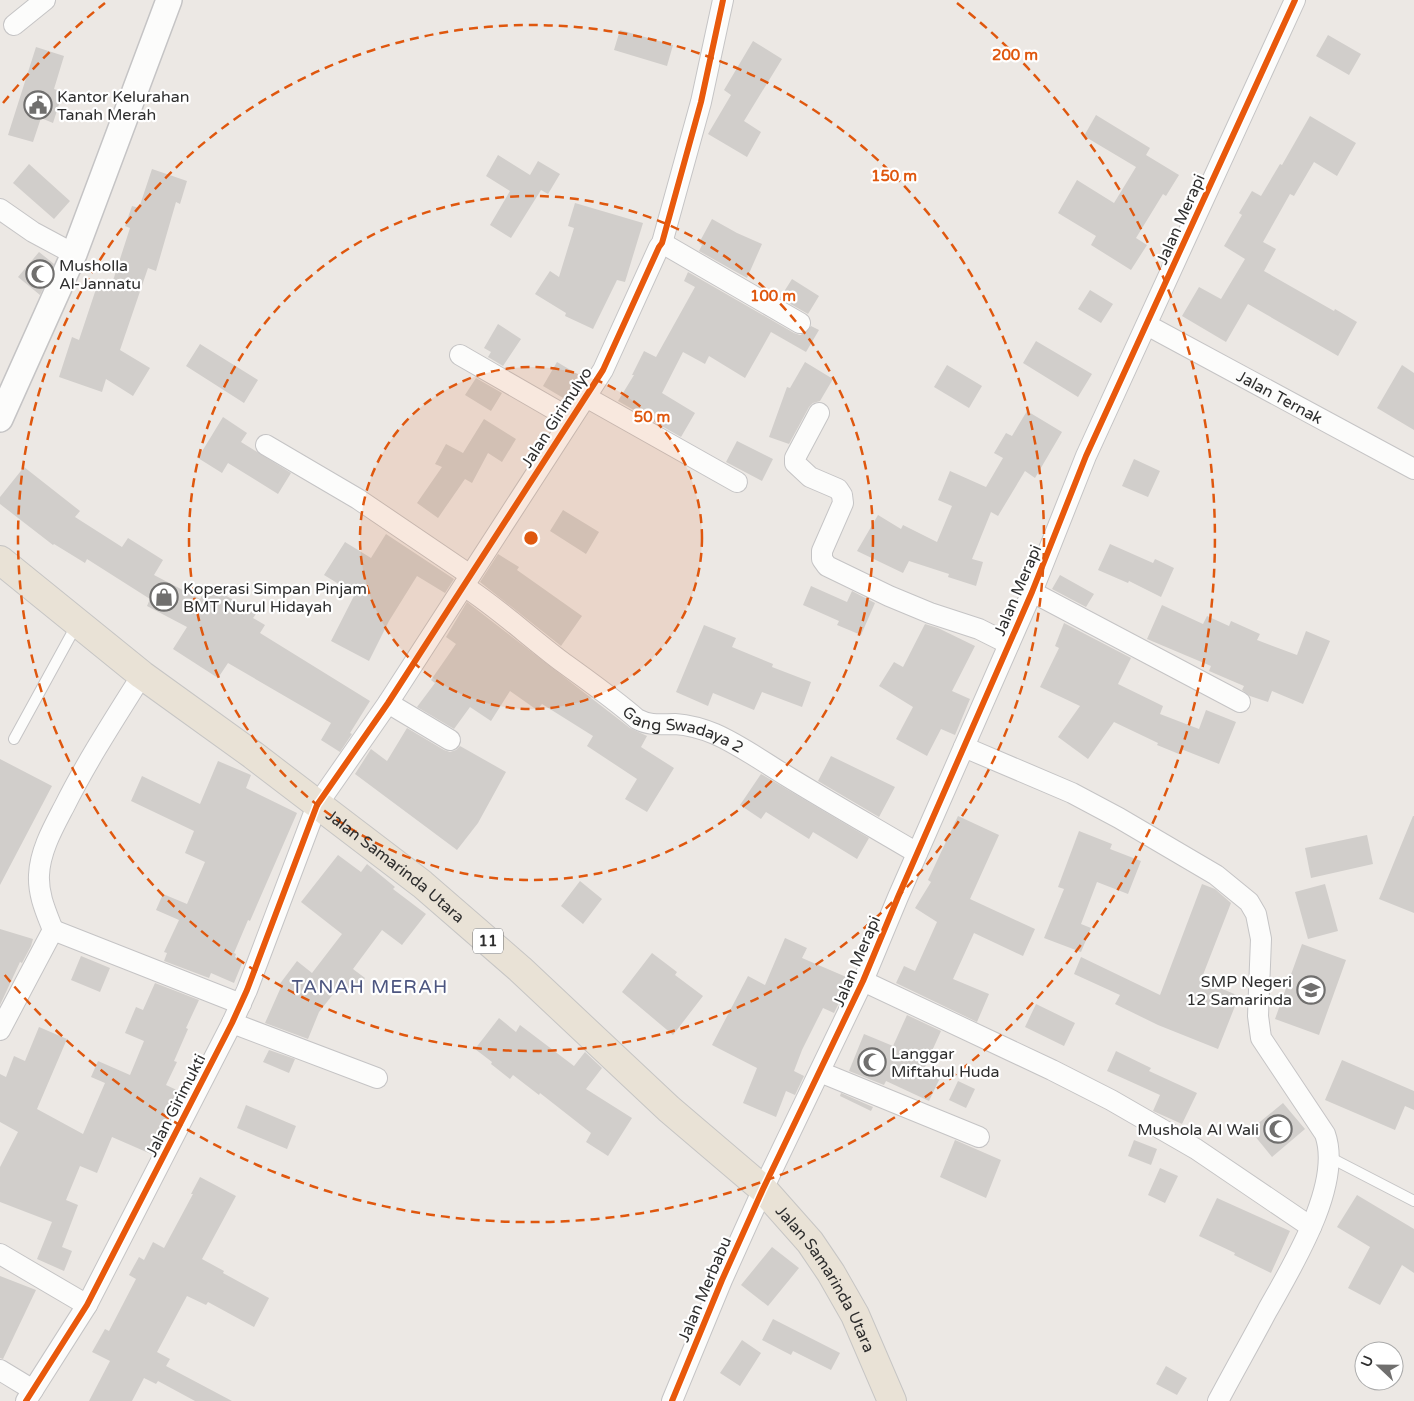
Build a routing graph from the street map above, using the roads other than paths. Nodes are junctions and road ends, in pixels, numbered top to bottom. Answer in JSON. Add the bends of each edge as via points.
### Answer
{"nodes":[{"id":1,"x":45,"y":0,"type":"edge"},
{"id":2,"x":169,"y":0,"type":"edge"},
{"id":3,"x":723,"y":0,"type":"edge"},
{"id":4,"x":1295,"y":0,"type":"edge"},
{"id":5,"x":14,"y":25,"type":"dead end"},
{"id":6,"x":0,"y":209,"type":"edge"},
{"id":7,"x":662,"y":243,"type":"junction"},
{"id":8,"x":74,"y":254,"type":"junction"},
{"id":9,"x":800,"y":323,"type":"dead end"},
{"id":10,"x":1147,"y":325,"type":"junction"},
{"id":11,"x":460,"y":355,"type":"dead end"},
{"id":12,"x":586,"y":397,"type":"junction"},
{"id":13,"x":819,"y":413,"type":"dead end"},
{"id":14,"x":571,"y":419,"type":"junction"},
{"id":15,"x":0,"y":420,"type":"edge"},
{"id":16,"x":266,"y":445,"type":"dead end"},
{"id":17,"x":1414,"y":469,"type":"edge"},
{"id":18,"x":737,"y":482,"type":"dead end"},
{"id":19,"x":0,"y":560,"type":"edge"},
{"id":20,"x":467,"y":580,"type":"junction"},
{"id":21,"x":1032,"y":592,"type":"junction"},
{"id":22,"x":78,"y":623,"type":"junction"},
{"id":23,"x":1009,"y":644,"type":"junction"},
{"id":24,"x":142,"y":675,"type":"junction"},
{"id":25,"x":1240,"y":702,"type":"dead end"},
{"id":26,"x":388,"y":703,"type":"junction"},
{"id":27,"x":14,"y":739,"type":"dead end"},
{"id":28,"x":450,"y":740,"type":"dead end"},
{"id":29,"x":964,"y":747,"type":"junction"},
{"id":30,"x":317,"y":805,"type":"junction"},
{"id":31,"x":917,"y":853,"type":"junction"},
{"id":32,"x":53,"y":930,"type":"junction"},
{"id":33,"x":864,"y":981,"type":"junction"},
{"id":34,"x":241,"y":1004,"type":"junction"},
{"id":35,"x":232,"y":1023,"type":"junction"},
{"id":36,"x":0,"y":1030,"type":"edge"},
{"id":37,"x":820,"y":1072,"type":"junction"},
{"id":38,"x":377,"y":1078,"type":"dead end"},
{"id":39,"x":979,"y":1137,"type":"dead end"},
{"id":40,"x":1329,"y":1158,"type":"junction"},
{"id":41,"x":764,"y":1189,"type":"junction"},
{"id":42,"x":1414,"y":1201,"type":"edge"},
{"id":43,"x":1311,"y":1227,"type":"junction"},
{"id":44,"x":0,"y":1254,"type":"edge"},
{"id":45,"x":87,"y":1306,"type":"junction"},
{"id":46,"x":0,"y":1370,"type":"edge"},
{"id":47,"x":29,"y":1396,"type":"edge"},
{"id":48,"x":672,"y":1401,"type":"edge"},
{"id":49,"x":892,"y":1401,"type":"edge"},
{"id":50,"x":1218,"y":1401,"type":"edge"}],
"edges":[{"from":1,"to":5,"type":"street"},
{"from":2,"to":8,"type":"street"},
{"from":3,"to":7,"type":"street","name":"Jalan Girimulyo","via":[[701,102]]},
{"from":4,"to":10,"type":"street","name":"Jalan Merapi"},
{"from":6,"to":8,"type":"street"},
{"from":7,"to":9,"type":"street"},
{"from":7,"to":12,"type":"street","name":"Jalan Girimulyo","via":[[603,370]]},
{"from":8,"to":15,"type":"street"},
{"from":10,"to":17,"type":"street","name":"Jalan Ternak"},
{"from":10,"to":21,"type":"street","name":"Jalan Merapi","via":[[1086,456]]},
{"from":11,"to":14,"type":"street"},
{"from":12,"to":14,"type":"street","name":"Jalan Girimulyo"},
{"from":12,"to":18,"type":"street"},
{"from":13,"to":23,"type":"street","via":[[795,462],[810,477],[838,489],[842,495],[843,503],[822,551],[822,559],[827,566],[889,596],[979,629]]},
{"from":14,"to":20,"type":"street","name":"Jalan Girimulyo"},
{"from":16,"to":20,"type":"street","name":"Gang Swadaya 2","via":[[358,499]]},
{"from":19,"to":22,"type":"highway","name":"Jalan Samarinda Utara","number":"11"},
{"from":20,"to":26,"type":"street","name":"Jalan Girimulyo"},
{"from":20,"to":31,"type":"street","name":"Gang Swadaya 2","via":[[482,598],[637,719],[646,724],[691,726],[737,745]]},
{"from":21,"to":23,"type":"street","name":"Jalan Merapi"},
{"from":21,"to":25,"type":"street"},
{"from":22,"to":24,"type":"highway","name":"Jalan Samarinda Utara","number":"11"},
{"from":22,"to":27,"type":"lane"},
{"from":23,"to":29,"type":"street","name":"Jalan Merapi"},
{"from":24,"to":30,"type":"highway","name":"Jalan Samarinda Utara","number":"11"},
{"from":24,"to":32,"type":"street","via":[[82,772],[41,860],[40,894]]},
{"from":26,"to":28,"type":"street"},
{"from":26,"to":30,"type":"street","name":"Jalan Girimulyo"},
{"from":29,"to":31,"type":"street","name":"Jalan Merapi"},
{"from":29,"to":40,"type":"street","via":[[1072,793],[1119,818],[1216,875],[1249,902],[1256,914],[1261,940],[1258,1016],[1261,1038],[1321,1126],[1328,1143]]},
{"from":30,"to":34,"type":"street","name":"Jalan Girimukti"},
{"from":30,"to":41,"type":"highway","name":"Jalan Samarinda Utara","number":"11","via":[[380,850],[445,904],[669,1108]]},
{"from":31,"to":33,"type":"street","name":"Jalan Merapi"},
{"from":32,"to":34,"type":"street"},
{"from":32,"to":36,"type":"street"},
{"from":33,"to":37,"type":"street","name":"Jalan Merapi"},
{"from":33,"to":43,"type":"street","via":[[1111,1100],[1196,1149]]},
{"from":34,"to":35,"type":"street","name":"Jalan Girimukti"},
{"from":35,"to":38,"type":"street"},
{"from":35,"to":45,"type":"street","name":"Jalan Girimukti"},
{"from":37,"to":39,"type":"street"},
{"from":37,"to":41,"type":"street","name":"Jalan Merapi"},
{"from":40,"to":42,"type":"lane"},
{"from":40,"to":43,"type":"street","via":[[1326,1183]]},
{"from":41,"to":48,"type":"street","name":"Jalan Merbabu"},
{"from":41,"to":49,"type":"highway","name":"Jalan Samarinda Utara","number":"11","via":[[810,1242],[831,1273],[856,1315]]},
{"from":43,"to":50,"type":"street"},
{"from":44,"to":45,"type":"street"},
{"from":45,"to":47,"type":"street","name":"Jalan Girimukti"},
{"from":46,"to":47,"type":"street"}]}
